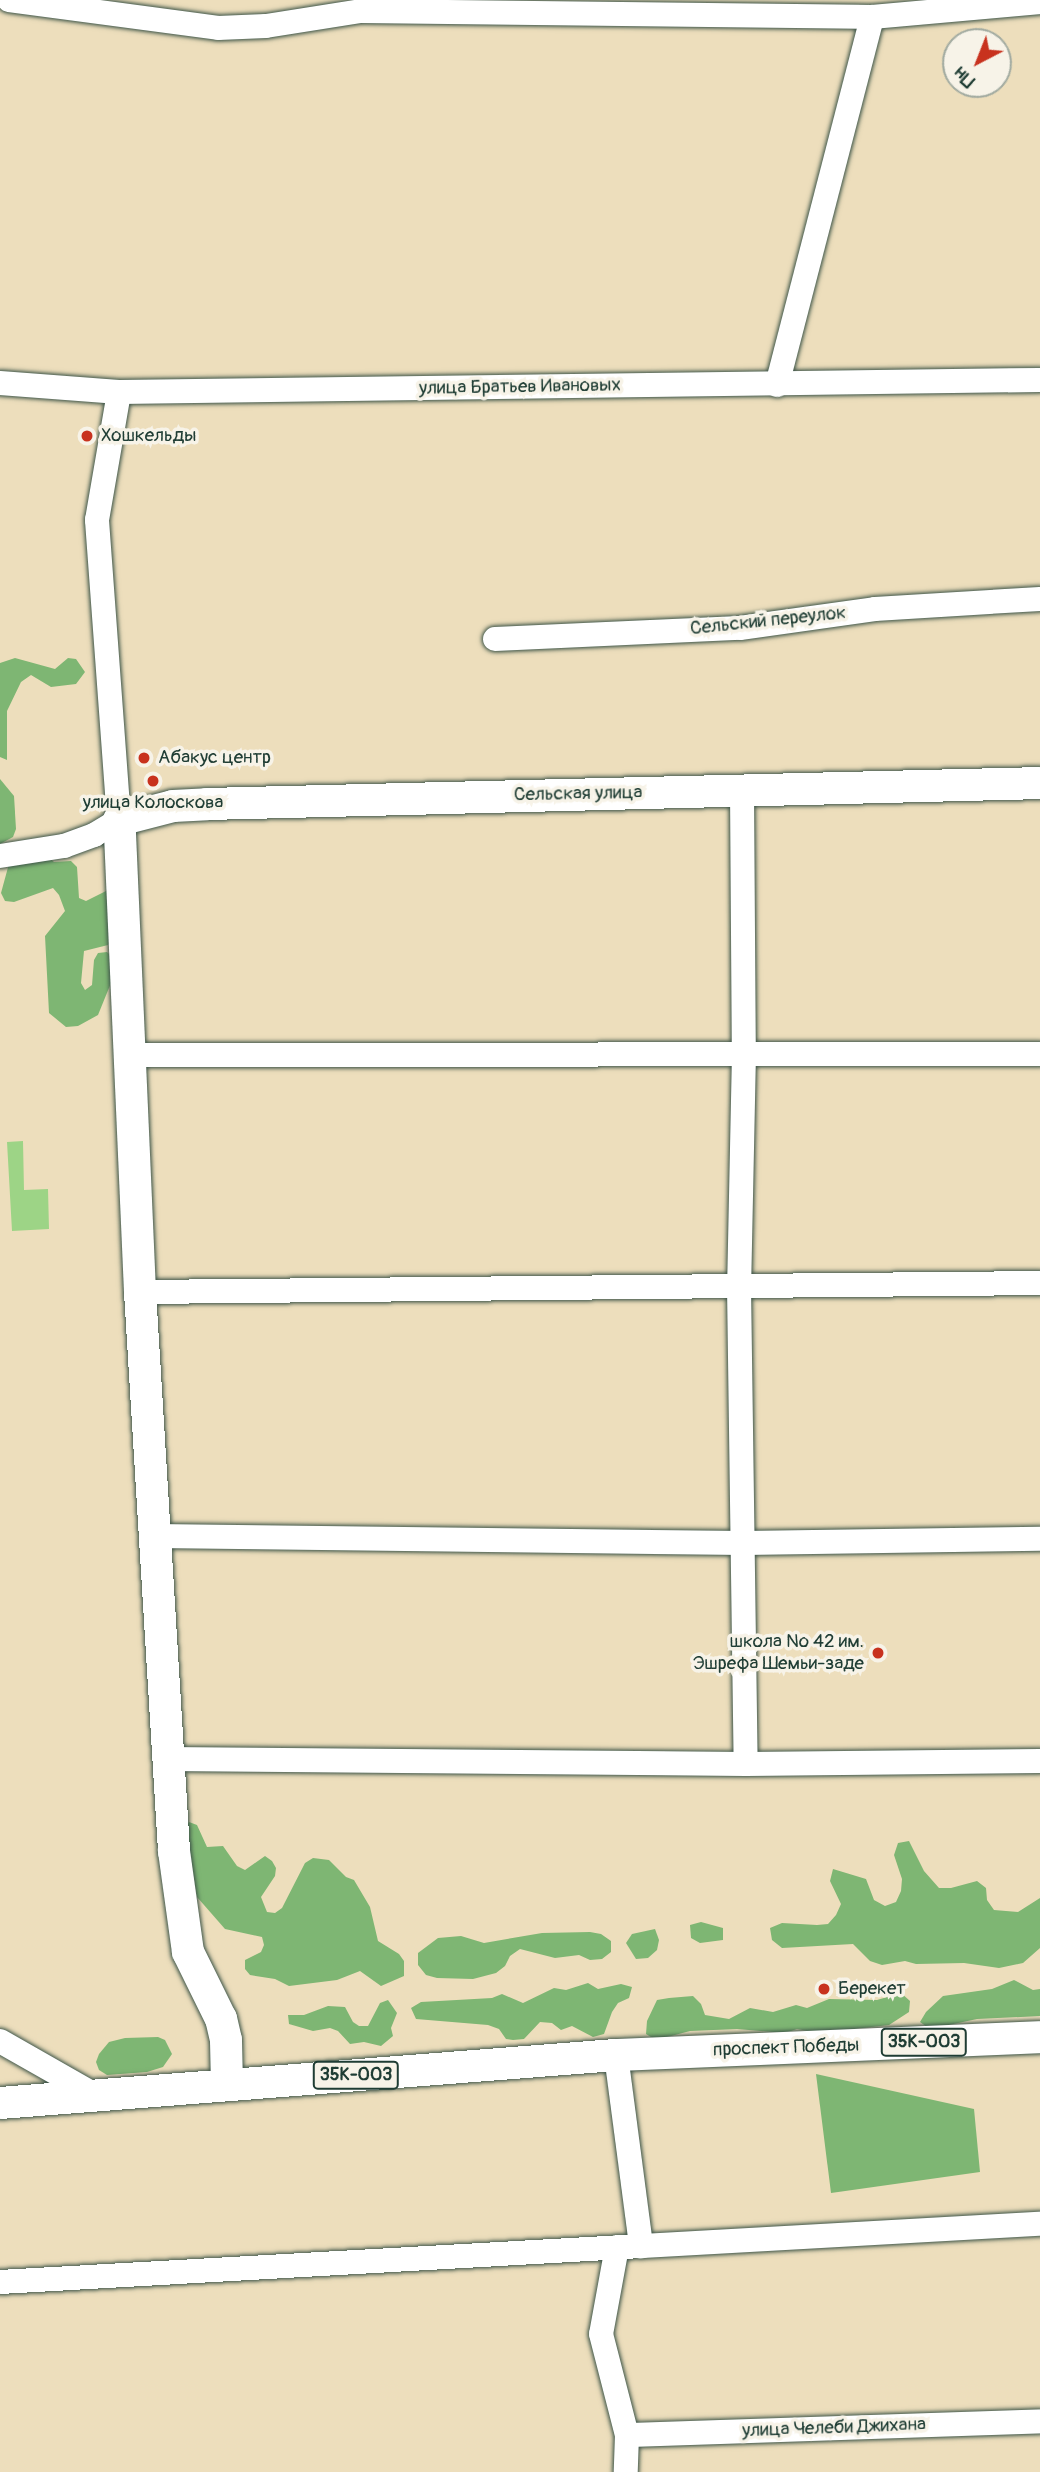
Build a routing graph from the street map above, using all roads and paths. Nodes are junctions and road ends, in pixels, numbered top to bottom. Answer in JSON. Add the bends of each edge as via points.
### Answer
{"nodes":[{"id":1,"x":9,"y":0,"type":"edge"},
{"id":2,"x":1040,"y":2,"type":"edge"},
{"id":3,"x":873,"y":17,"type":"junction"},
{"id":4,"x":1040,"y":380,"type":"edge"},
{"id":5,"x":0,"y":383,"type":"edge"},
{"id":6,"x":777,"y":385,"type":"junction"},
{"id":7,"x":119,"y":392,"type":"junction"},
{"id":8,"x":1040,"y":600,"type":"edge"},
{"id":9,"x":495,"y":639,"type":"dead end"},
{"id":10,"x":1040,"y":783,"type":"edge"},
{"id":11,"x":742,"y":790,"type":"junction"},
{"id":12,"x":118,"y":820,"type":"junction"},
{"id":13,"x":0,"y":856,"type":"edge"},
{"id":14,"x":744,"y":1053,"type":"junction"},
{"id":15,"x":1040,"y":1054,"type":"edge"},
{"id":16,"x":129,"y":1055,"type":"junction"},
{"id":17,"x":1040,"y":1283,"type":"edge"},
{"id":18,"x":739,"y":1286,"type":"junction"},
{"id":19,"x":140,"y":1292,"type":"junction"},
{"id":20,"x":155,"y":1536,"type":"junction"},
{"id":21,"x":1040,"y":1539,"type":"edge"},
{"id":22,"x":744,"y":1543,"type":"junction"},
{"id":23,"x":167,"y":1759,"type":"junction"},
{"id":24,"x":1040,"y":1761,"type":"edge"},
{"id":25,"x":746,"y":1764,"type":"junction"},
{"id":26,"x":1040,"y":2037,"type":"edge"},
{"id":27,"x":0,"y":2041,"type":"edge"},
{"id":28,"x":617,"y":2055,"type":"junction"},
{"id":29,"x":227,"y":2085,"type":"junction"},
{"id":30,"x":95,"y":2095,"type":"junction"},
{"id":31,"x":0,"y":2103,"type":"edge"},
{"id":32,"x":1040,"y":2224,"type":"edge"},
{"id":33,"x":629,"y":2247,"type":"junction"},
{"id":34,"x":0,"y":2282,"type":"edge"},
{"id":35,"x":1040,"y":2421,"type":"edge"},
{"id":36,"x":627,"y":2435,"type":"junction"},
{"id":37,"x":626,"y":2472,"type":"edge"}],
"edges":[{"from":1,"to":3,"type":"street","via":[[218,28],[266,26],[361,11]]},
{"from":2,"to":3,"type":"street"},
{"from":3,"to":6,"type":"street"},
{"from":4,"to":6,"type":"street","name":"улица Братьев Ивановых"},
{"from":5,"to":7,"type":"street","name":"улица Братьев Ивановых"},
{"from":6,"to":7,"type":"street","name":"улица Братьев Ивановых"},
{"from":7,"to":12,"type":"street","via":[[97,520]]},
{"from":8,"to":9,"type":"street","name":"Сельский переулок","via":[[888,608],[740,628]]},
{"from":10,"to":11,"type":"main road","name":"Сельская улица"},
{"from":11,"to":12,"type":"main road","name":"Сельская улица","via":[[207,804],[173,806]]},
{"from":11,"to":14,"type":"street"},
{"from":12,"to":13,"type":"street","via":[[64,846]]},
{"from":12,"to":16,"type":"main road"},
{"from":14,"to":15,"type":"street"},
{"from":14,"to":16,"type":"street"},
{"from":14,"to":18,"type":"street"},
{"from":16,"to":19,"type":"main road"},
{"from":17,"to":18,"type":"street"},
{"from":18,"to":19,"type":"street"},
{"from":18,"to":22,"type":"street"},
{"from":19,"to":20,"type":"main road"},
{"from":20,"to":22,"type":"street"},
{"from":20,"to":23,"type":"main road"},
{"from":21,"to":22,"type":"street"},
{"from":22,"to":25,"type":"street"},
{"from":23,"to":25,"type":"street"},
{"from":23,"to":29,"type":"main road","via":[[182,1925],[188,1952],[221,2019]]},
{"from":24,"to":25,"type":"street"},
{"from":26,"to":28,"type":"main road","name":"проспект Победы","number":"35К-003"},
{"from":27,"to":30,"type":"street"},
{"from":28,"to":29,"type":"main road","number":"35К-003"},
{"from":28,"to":33,"type":"street"},
{"from":29,"to":30,"type":"main road","number":"35К-003"},
{"from":30,"to":31,"type":"main road","number":"35К-003"},
{"from":32,"to":33,"type":"street"},
{"from":33,"to":34,"type":"street"},
{"from":33,"to":36,"type":"street","via":[[601,2334]]},
{"from":35,"to":36,"type":"street","name":"улица Челеби Джихана"},
{"from":36,"to":37,"type":"street"}]}
